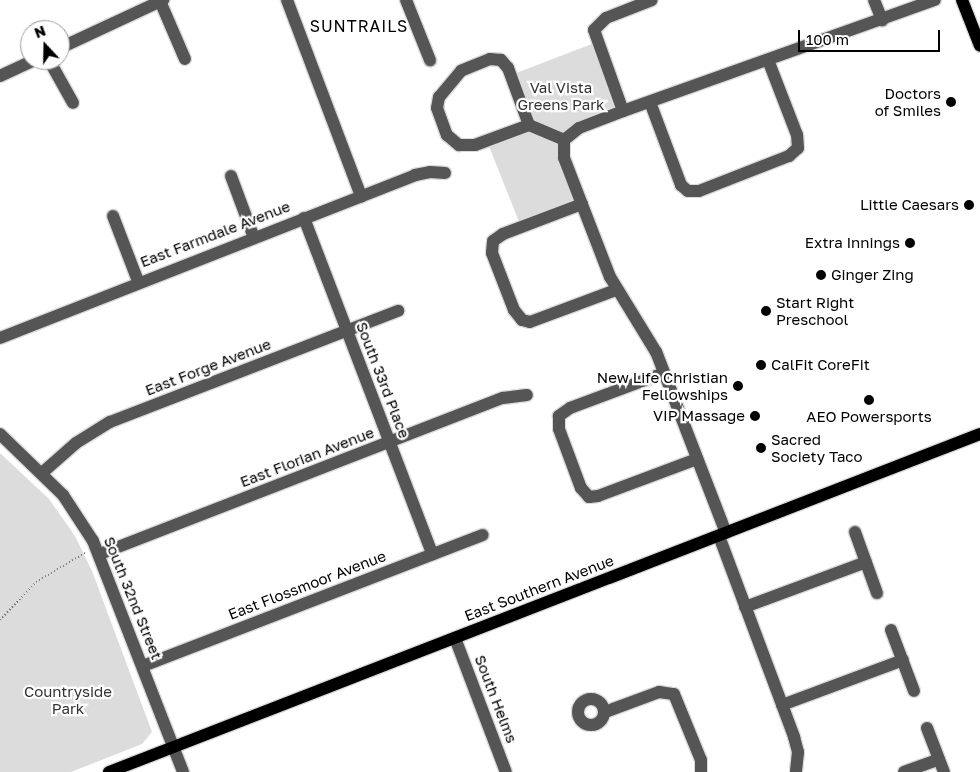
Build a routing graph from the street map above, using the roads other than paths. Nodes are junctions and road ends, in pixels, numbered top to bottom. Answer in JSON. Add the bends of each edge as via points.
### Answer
{"nodes":[{"id":1,"x":287,"y":0,"type":"edge"},
{"id":2,"x":406,"y":0,"type":"edge"},
{"id":3,"x":652,"y":0,"type":"edge"},
{"id":4,"x":874,"y":0,"type":"edge"},
{"id":5,"x":935,"y":0,"type":"edge"},
{"id":6,"x":962,"y":0,"type":"edge"},
{"id":7,"x":161,"y":1,"type":"edge"},
{"id":8,"x":882,"y":20,"type":"junction"},
{"id":9,"x":70,"y":43,"type":"edge"},
{"id":10,"x":980,"y":46,"type":"edge"},
{"id":11,"x":185,"y":59,"type":"dead end"},
{"id":12,"x":430,"y":60,"type":"dead end"},
{"id":13,"x":768,"y":60,"type":"junction"},
{"id":14,"x":20,"y":67,"type":"edge"},
{"id":15,"x":55,"y":70,"type":"edge"},
{"id":16,"x":0,"y":76,"type":"edge"},
{"id":17,"x":650,"y":102,"type":"junction"},
{"id":18,"x":73,"y":103,"type":"dead end"},
{"id":19,"x":623,"y":111,"type":"junction"},
{"id":20,"x":529,"y":125,"type":"junction"},
{"id":21,"x":564,"y":140,"type":"junction"},
{"id":22,"x":445,"y":173,"type":"dead end"},
{"id":23,"x":231,"y":176,"type":"dead end"},
{"id":24,"x":361,"y":196,"type":"junction"},
{"id":25,"x":582,"y":204,"type":"junction"},
{"id":26,"x":113,"y":216,"type":"dead end"},
{"id":27,"x":304,"y":218,"type":"junction"},
{"id":28,"x":254,"y":238,"type":"junction"},
{"id":29,"x":138,"y":281,"type":"junction"},
{"id":30,"x":616,"y":290,"type":"junction"},
{"id":31,"x":398,"y":311,"type":"dead end"},
{"id":32,"x":347,"y":330,"type":"junction"},
{"id":33,"x":0,"y":338,"type":"edge"},
{"id":34,"x":664,"y":373,"type":"junction"},
{"id":35,"x":527,"y":395,"type":"dead end"},
{"id":36,"x":0,"y":434,"type":"edge"},
{"id":37,"x":980,"y":434,"type":"edge"},
{"id":38,"x":389,"y":442,"type":"junction"},
{"id":39,"x":697,"y":459,"type":"junction"},
{"id":40,"x":42,"y":474,"type":"junction"},
{"id":41,"x":855,"y":532,"type":"dead end"},
{"id":42,"x":722,"y":534,"type":"junction"},
{"id":43,"x":482,"y":535,"type":"dead end"},
{"id":44,"x":98,"y":551,"type":"junction"},
{"id":45,"x":432,"y":554,"type":"junction"},
{"id":46,"x":866,"y":562,"type":"junction"},
{"id":47,"x":877,"y":593,"type":"dead end"},
{"id":48,"x":745,"y":607,"type":"junction"},
{"id":49,"x":891,"y":630,"type":"dead end"},
{"id":50,"x":455,"y":638,"type":"junction"},
{"id":51,"x":903,"y":660,"type":"junction"},
{"id":52,"x":143,"y":666,"type":"junction"},
{"id":53,"x":914,"y":691,"type":"dead end"},
{"id":54,"x":782,"y":706,"type":"junction"},
{"id":55,"x":604,"y":712,"type":"dead end"},
{"id":56,"x":928,"y":728,"type":"dead end"},
{"id":57,"x":173,"y":747,"type":"junction"},
{"id":58,"x":939,"y":759,"type":"junction"},
{"id":59,"x":109,"y":772,"type":"edge"},
{"id":60,"x":183,"y":772,"type":"edge"},
{"id":61,"x":506,"y":772,"type":"edge"},
{"id":62,"x":701,"y":772,"type":"edge"},
{"id":63,"x":796,"y":772,"type":"edge"},
{"id":64,"x":904,"y":772,"type":"edge"},
{"id":65,"x":944,"y":772,"type":"edge"}],
"edges":[{"from":1,"to":24,"type":"street"},
{"from":2,"to":12,"type":"street"},
{"from":3,"to":19,"type":"street","via":[[606,18],[595,26],[596,39]]},
{"from":4,"to":8,"type":"street"},
{"from":5,"to":8,"type":"street"},
{"from":6,"to":10,"type":"main road"},
{"from":7,"to":9,"type":"street"},
{"from":7,"to":11,"type":"street"},
{"from":8,"to":13,"type":"street"},
{"from":13,"to":17,"type":"street"},
{"from":13,"to":17,"type":"street","via":[[797,135],[798,148],[789,156],[699,191],[688,191],[681,185]]},
{"from":14,"to":16,"type":"street"},
{"from":15,"to":18,"type":"street"},
{"from":17,"to":19,"type":"street"},
{"from":19,"to":21,"type":"street","via":[[579,128]]},
{"from":20,"to":20,"type":"street","via":[[508,68],[501,60],[490,60],[460,71],[438,97],[437,108],[447,135],[459,145],[475,145]]},
{"from":20,"to":21,"type":"street"},
{"from":21,"to":25,"type":"street","via":[[564,158]]},
{"from":22,"to":24,"type":"street","name":"East Farmdale Avenue","via":[[422,173]]},
{"from":23,"to":28,"type":"street"},
{"from":24,"to":27,"type":"street","name":"East Farmdale Avenue"},
{"from":25,"to":30,"type":"street"},
{"from":25,"to":30,"type":"street","via":[[503,234],[493,241],[492,253],[514,310],[522,320],[530,322]]},
{"from":26,"to":29,"type":"street"},
{"from":27,"to":28,"type":"street","name":"East Farmdale Avenue"},
{"from":27,"to":32,"type":"street","name":"South 33rd Place"},
{"from":28,"to":29,"type":"street","name":"East Farmdale Avenue"},
{"from":29,"to":33,"type":"street","name":"East Farmdale Avenue"},
{"from":30,"to":34,"type":"street","via":[[648,336]]},
{"from":31,"to":32,"type":"street","name":"East Forge Avenue"},
{"from":32,"to":38,"type":"street","name":"South 33rd Place"},
{"from":32,"to":40,"type":"street","name":"East Forge Avenue","via":[[110,422],[76,443]]},
{"from":34,"to":39,"type":"street"},
{"from":34,"to":39,"type":"street","via":[[562,413],[559,429],[578,479],[586,495],[594,497]]},
{"from":35,"to":38,"type":"street","name":"East Florian Avenue","via":[[503,398]]},
{"from":36,"to":40,"type":"street","name":"South 32nd Street"},
{"from":37,"to":42,"type":"main road","name":"East Southern Avenue"},
{"from":38,"to":44,"type":"street","name":"East Florian Avenue"},
{"from":38,"to":45,"type":"street","name":"South 33rd Place"},
{"from":39,"to":42,"type":"street"},
{"from":40,"to":44,"type":"street","name":"South 32nd Street","via":[[63,495]]},
{"from":41,"to":46,"type":"street"},
{"from":42,"to":48,"type":"street"},
{"from":42,"to":50,"type":"main road","name":"East Southern Avenue"},
{"from":43,"to":45,"type":"street","name":"East Flossmoor Avenue"},
{"from":44,"to":52,"type":"street","name":"South 32nd Street"},
{"from":45,"to":52,"type":"street","name":"East Flossmoor Avenue"},
{"from":46,"to":47,"type":"street"},
{"from":46,"to":48,"type":"street"},
{"from":48,"to":54,"type":"street"},
{"from":49,"to":51,"type":"street"},
{"from":50,"to":57,"type":"main road","name":"East Southern Avenue"},
{"from":50,"to":61,"type":"street","name":"South Helms"},
{"from":51,"to":53,"type":"street"},
{"from":51,"to":54,"type":"street"},
{"from":52,"to":57,"type":"street","name":"South 32nd Street"},
{"from":54,"to":63,"type":"street","via":[[796,745]]},
{"from":55,"to":62,"type":"street","via":[[659,692],[671,692],[679,700],[701,760]]},
{"from":56,"to":58,"type":"street"},
{"from":57,"to":59,"type":"main road","name":"East Southern Avenue"},
{"from":57,"to":60,"type":"street","name":"South 32nd Street"},
{"from":58,"to":64,"type":"street"},
{"from":58,"to":65,"type":"street"}]}
